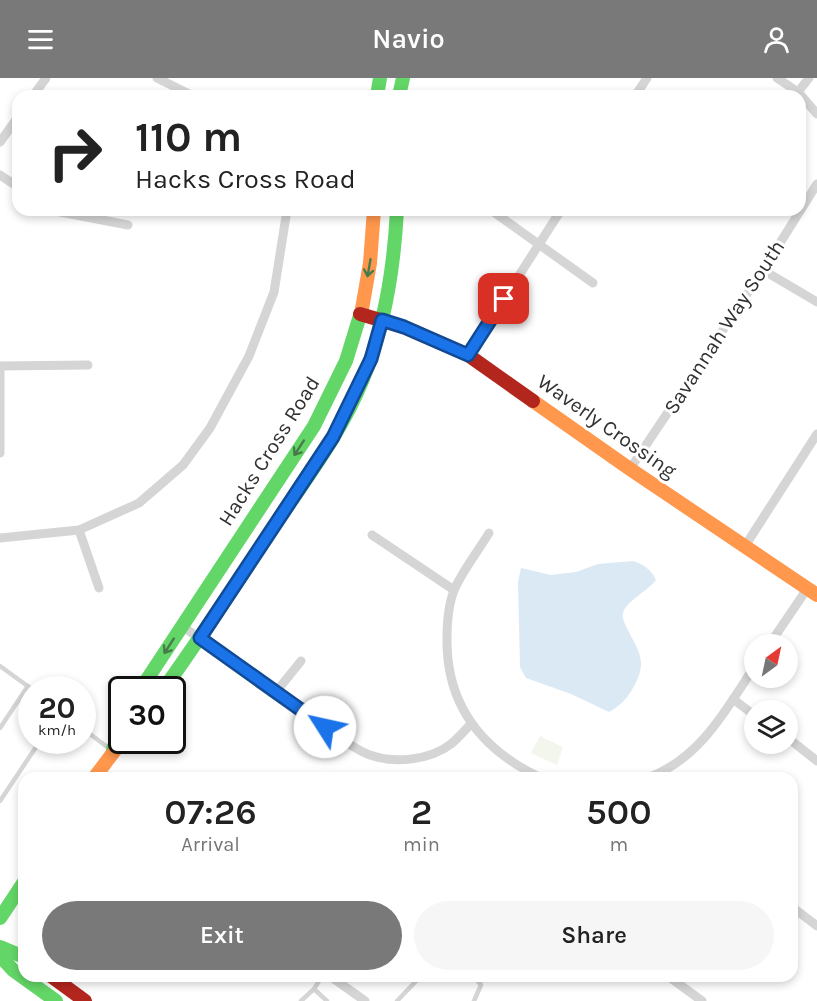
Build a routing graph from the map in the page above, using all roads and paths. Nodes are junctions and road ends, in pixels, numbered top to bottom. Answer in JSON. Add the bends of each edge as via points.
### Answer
{"nodes":[{"id":1,"x":158,"y":78,"type":"edge"},
{"id":2,"x":777,"y":78,"type":"edge"},
{"id":3,"x":809,"y":78,"type":"edge"},
{"id":4,"x":181,"y":90,"type":"edge"},
{"id":5,"x":795,"y":90,"type":"edge"},
{"id":6,"x":800,"y":90,"type":"edge"},
{"id":7,"x":806,"y":101,"type":"edge"},
{"id":8,"x":817,"y":114,"type":"edge"},
{"id":9,"x":12,"y":125,"type":"edge"},
{"id":10,"x":0,"y":142,"type":"edge"},
{"id":11,"x":817,"y":184,"type":"edge"},
{"id":12,"x":806,"y":202,"type":"edge"},
{"id":13,"x":81,"y":216,"type":"edge"},
{"id":14,"x":285,"y":216,"type":"edge"},
{"id":15,"x":374,"y":216,"type":"edge"},
{"id":16,"x":396,"y":216,"type":"edge"},
{"id":17,"x":499,"y":216,"type":"edge"},
{"id":18,"x":557,"y":216,"type":"edge"},
{"id":19,"x":797,"y":216,"type":"edge"},
{"id":20,"x":128,"y":225,"type":"dead end"},
{"id":21,"x":539,"y":244,"type":"junction"},
{"id":22,"x":764,"y":270,"type":"junction"},
{"id":23,"x":593,"y":283,"type":"dead end"},
{"id":24,"x":817,"y":302,"type":"edge"},
{"id":25,"x":360,"y":314,"type":"junction"},
{"id":26,"x":382,"y":320,"type":"junction"},
{"id":27,"x":468,"y":355,"type":"junction"},
{"id":28,"x":88,"y":365,"type":"dead end"},
{"id":29,"x":0,"y":366,"type":"edge"},
{"id":30,"x":817,"y":434,"type":"edge"},
{"id":31,"x":0,"y":453,"type":"edge"},
{"id":32,"x":630,"y":469,"type":"junction"},
{"id":33,"x":79,"y":530,"type":"junction"},
{"id":34,"x":489,"y":533,"type":"dead end"},
{"id":35,"x":372,"y":534,"type":"dead end"},
{"id":36,"x":0,"y":538,"type":"edge"},
{"id":37,"x":745,"y":546,"type":"junction"},
{"id":38,"x":99,"y":588,"type":"dead end"},
{"id":39,"x":454,"y":590,"type":"junction"},
{"id":40,"x":812,"y":592,"type":"edge"},
{"id":41,"x":182,"y":626,"type":"junction"},
{"id":42,"x":778,"y":634,"type":"edge"},
{"id":43,"x":200,"y":638,"type":"junction"},
{"id":44,"x":301,"y":661,"type":"dead end"},
{"id":45,"x":0,"y":666,"type":"edge"},
{"id":46,"x":149,"y":676,"type":"edge"},
{"id":47,"x":173,"y":676,"type":"edge"},
{"id":48,"x":18,"y":679,"type":"edge"},
{"id":49,"x":744,"y":682,"type":"edge"},
{"id":50,"x":276,"y":692,"type":"junction"},
{"id":51,"x":733,"y":699,"type":"junction"},
{"id":52,"x":18,"y":701,"type":"edge"},
{"id":53,"x":744,"y":707,"type":"edge"},
{"id":54,"x":471,"y":724,"type":"junction"},
{"id":55,"x":0,"y":728,"type":"edge"},
{"id":56,"x":798,"y":746,"type":"edge"},
{"id":57,"x":31,"y":754,"type":"edge"},
{"id":58,"x":111,"y":754,"type":"edge"},
{"id":59,"x":817,"y":761,"type":"edge"},
{"id":60,"x":19,"y":772,"type":"edge"},
{"id":61,"x":98,"y":772,"type":"edge"},
{"id":62,"x":531,"y":772,"type":"edge"},
{"id":63,"x":661,"y":772,"type":"edge"},
{"id":64,"x":18,"y":774,"type":"edge"},
{"id":65,"x":0,"y":801,"type":"edge"},
{"id":66,"x":18,"y":891,"type":"edge"},
{"id":67,"x":798,"y":912,"type":"edge"},
{"id":68,"x":0,"y":918,"type":"edge"},
{"id":69,"x":817,"y":926,"type":"edge"},
{"id":70,"x":0,"y":947,"type":"edge"},
{"id":71,"x":18,"y":954,"type":"edge"},
{"id":72,"x":0,"y":956,"type":"edge"},
{"id":73,"x":18,"y":974,"type":"edge"},
{"id":74,"x":30,"y":982,"type":"edge"},
{"id":75,"x":59,"y":982,"type":"edge"},
{"id":76,"x":318,"y":982,"type":"edge"},
{"id":77,"x":338,"y":982,"type":"edge"},
{"id":78,"x":415,"y":982,"type":"edge"},
{"id":79,"x":479,"y":982,"type":"edge"},
{"id":80,"x":676,"y":982,"type":"edge"},
{"id":81,"x":314,"y":989,"type":"junction"},
{"id":82,"x":56,"y":1001,"type":"edge"},
{"id":83,"x":85,"y":1001,"type":"edge"},
{"id":84,"x":301,"y":1001,"type":"edge"},
{"id":85,"x":327,"y":1001,"type":"edge"},
{"id":86,"x":365,"y":1001,"type":"edge"},
{"id":87,"x":397,"y":1001,"type":"edge"},
{"id":88,"x":474,"y":1001,"type":"edge"},
{"id":89,"x":702,"y":1001,"type":"edge"}],
"edges":[{"from":1,"to":4,"type":"street"},
{"from":2,"to":5,"type":"street"},
{"from":3,"to":6,"type":"street"},
{"from":7,"to":8,"type":"street"},
{"from":9,"to":10,"type":"street"},
{"from":11,"to":12,"type":"street","name":"Savannah Way South"},
{"from":13,"to":20,"type":"street"},
{"from":14,"to":33,"type":"street","via":[[274,292],[249,356],[210,428],[183,465],[139,503]]},
{"from":15,"to":25,"type":"main road","name":"Hacks Cross Road","one_way":true,"via":[[374,242]]},
{"from":16,"to":26,"type":"main road","name":"Hacks Cross Road","via":[[396,244]]},
{"from":17,"to":21,"type":"street"},
{"from":18,"to":21,"type":"street"},
{"from":19,"to":22,"type":"street","name":"Savannah Way South"},
{"from":21,"to":23,"type":"street"},
{"from":21,"to":27,"type":"street"},
{"from":22,"to":24,"type":"street"},
{"from":22,"to":32,"type":"street","name":"Savannah Way South"},
{"from":25,"to":26,"type":"main road","name":"Waverly Crossing"},
{"from":25,"to":41,"type":"main road","name":"Hacks Cross Road","one_way":true,"via":[[350,351],[314,426]]},
{"from":26,"to":27,"type":"main road","name":"Waverly Crossing"},
{"from":26,"to":43,"type":"main road","name":"Hacks Cross Road","via":[[371,359],[333,437]]},
{"from":27,"to":32,"type":"main road","name":"Waverly Crossing"},
{"from":28,"to":29,"type":"street"},
{"from":29,"to":31,"type":"street"},
{"from":30,"to":37,"type":"street"},
{"from":32,"to":37,"type":"main road","name":"Waverly Crossing"},
{"from":33,"to":36,"type":"street"},
{"from":33,"to":38,"type":"street"},
{"from":34,"to":39,"type":"street"},
{"from":35,"to":39,"type":"street"},
{"from":37,"to":40,"type":"main road","name":"Waverly Crossing"},
{"from":39,"to":54,"type":"street","via":[[447,634],[449,668],[454,692]]},
{"from":40,"to":42,"type":"street"},
{"from":41,"to":43,"type":"street"},
{"from":41,"to":46,"type":"main road","name":"Hacks Cross Road","one_way":true},
{"from":43,"to":47,"type":"main road","name":"Hacks Cross Road"},
{"from":43,"to":50,"type":"street"},
{"from":44,"to":50,"type":"street"},
{"from":45,"to":48,"type":"lane"},
{"from":49,"to":51,"type":"street"},
{"from":50,"to":54,"type":"street","via":[[368,755],[388,760],[432,754],[451,744]]},
{"from":51,"to":53,"type":"street"},
{"from":51,"to":63,"type":"street","via":[[696,747]]},
{"from":52,"to":55,"type":"lane"},
{"from":54,"to":62,"type":"street","via":[[501,755]]},
{"from":56,"to":59,"type":"street"},
{"from":57,"to":60,"type":"lane"},
{"from":58,"to":61,"type":"main road"},
{"from":64,"to":65,"type":"lane"},
{"from":66,"to":68,"type":"main road"},
{"from":67,"to":69,"type":"street"},
{"from":70,"to":71,"type":"main road"},
{"from":72,"to":73,"type":"main road"},
{"from":74,"to":82,"type":"main road"},
{"from":75,"to":83,"type":"main road"},
{"from":76,"to":81,"type":"lane"},
{"from":77,"to":86,"type":"street"},
{"from":78,"to":87,"type":"lane"},
{"from":79,"to":88,"type":"lane"},
{"from":80,"to":89,"type":"street"},
{"from":81,"to":84,"type":"lane"},
{"from":81,"to":85,"type":"lane"}]}
